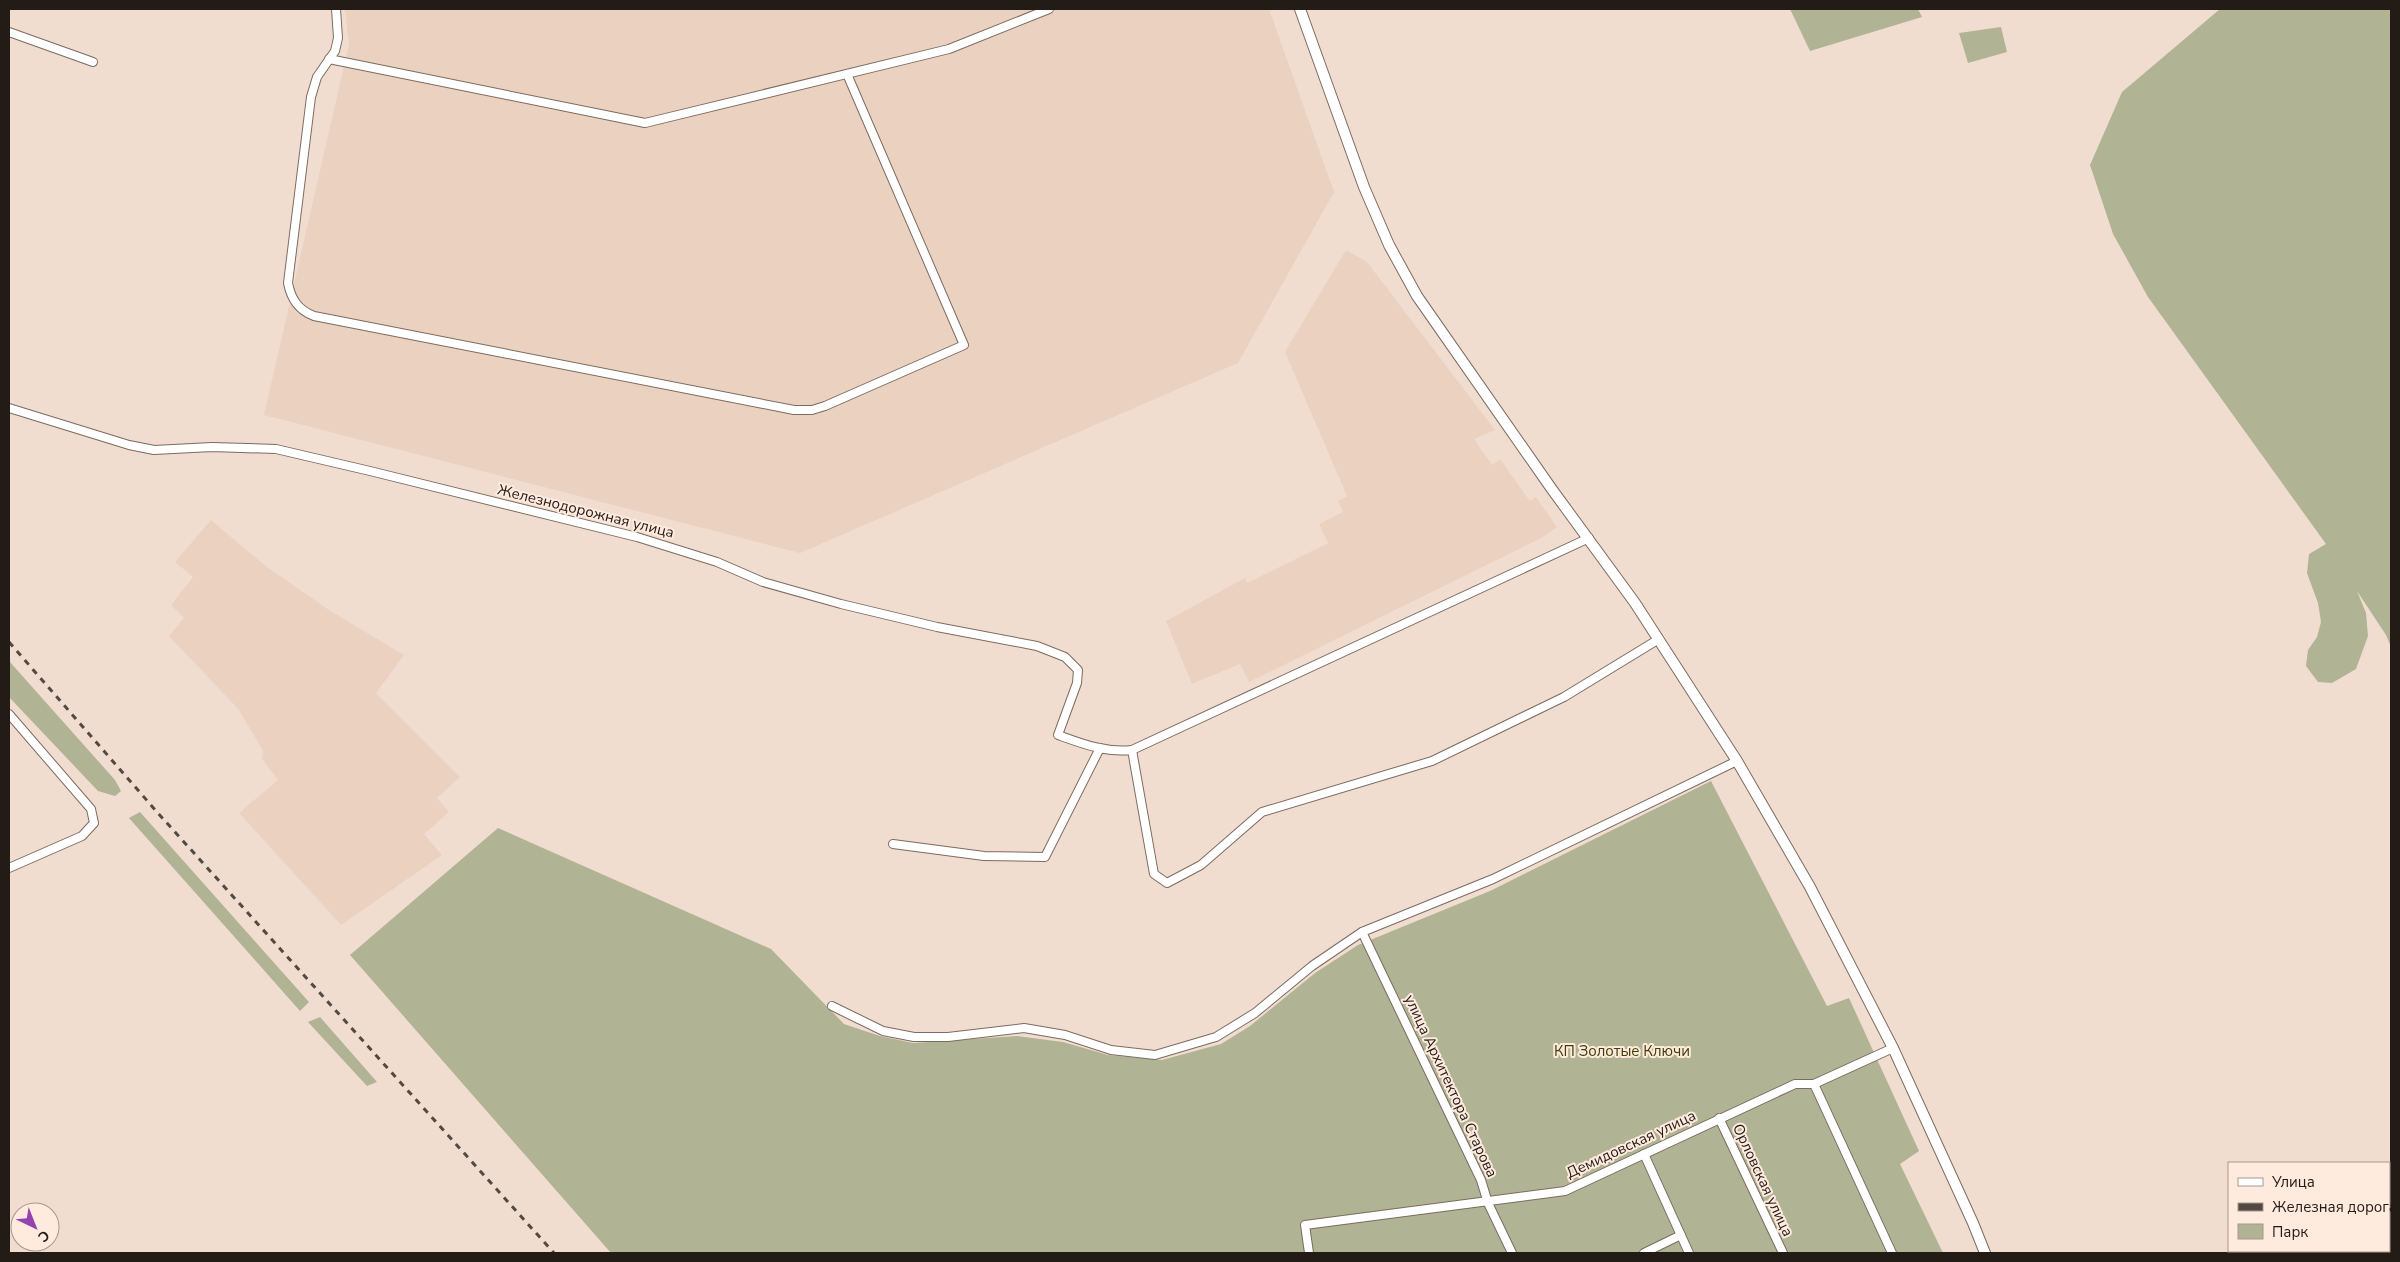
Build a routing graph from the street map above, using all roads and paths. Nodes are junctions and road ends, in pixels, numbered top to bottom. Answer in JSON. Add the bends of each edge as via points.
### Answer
{"nodes":[{"id":1,"x":336,"y":9,"type":"edge"},
{"id":2,"x":1049,"y":9,"type":"edge"},
{"id":3,"x":1300,"y":9,"type":"edge"},
{"id":4,"x":9,"y":32,"type":"edge"},
{"id":5,"x":329,"y":59,"type":"junction"},
{"id":6,"x":93,"y":62,"type":"dead end"},
{"id":7,"x":847,"y":74,"type":"junction"},
{"id":8,"x":9,"y":408,"type":"edge"},
{"id":9,"x":1589,"y":538,"type":"junction"},
{"id":10,"x":1659,"y":639,"type":"junction"},
{"id":11,"x":9,"y":714,"type":"edge"},
{"id":12,"x":1100,"y":748,"type":"junction"},
{"id":13,"x":1132,"y":750,"type":"junction"},
{"id":14,"x":1737,"y":761,"type":"junction"},
{"id":15,"x":893,"y":844,"type":"dead end"},
{"id":16,"x":9,"y":868,"type":"edge"},
{"id":17,"x":1362,"y":932,"type":"junction"},
{"id":18,"x":832,"y":1006,"type":"dead end"},
{"id":19,"x":1894,"y":1048,"type":"junction"},
{"id":20,"x":1814,"y":1084,"type":"junction"},
{"id":21,"x":1719,"y":1118,"type":"junction"},
{"id":22,"x":1644,"y":1154,"type":"junction"},
{"id":23,"x":1488,"y":1203,"type":"junction"},
{"id":24,"x":1681,"y":1235,"type":"junction"},
{"id":25,"x":1309,"y":1253,"type":"edge"},
{"id":26,"x":1512,"y":1253,"type":"edge"},
{"id":27,"x":1644,"y":1253,"type":"edge"},
{"id":28,"x":1689,"y":1253,"type":"edge"},
{"id":29,"x":1783,"y":1253,"type":"edge"},
{"id":30,"x":1892,"y":1253,"type":"edge"},
{"id":31,"x":1984,"y":1253,"type":"edge"}],
"edges":[{"from":1,"to":5,"type":"street","via":[[338,38]]},
{"from":2,"to":7,"type":"street","via":[[949,50]]},
{"from":3,"to":9,"type":"street","via":[[1364,188],[1394,254],[1417,296]]},
{"from":4,"to":6,"type":"street"},
{"from":5,"to":7,"type":"street","via":[[645,123]]},
{"from":5,"to":7,"type":"street","via":[[317,77],[312,97],[288,284],[297,306],[304,312],[794,410],[825,406],[964,345]]},
{"from":8,"to":12,"type":"street","name":"Железнодорожная улица","via":[[110,440],[154,450],[212,447],[276,450],[370,471],[638,537],[717,562],[763,582],[841,604],[1037,646],[1065,656],[1078,670],[1077,683],[1058,735]]},
{"from":9,"to":10,"type":"street"},
{"from":9,"to":13,"type":"street"},
{"from":10,"to":13,"type":"street","via":[[1564,697],[1432,761],[1262,812],[1201,865],[1167,883],[1154,874]]},
{"from":10,"to":14,"type":"street"},
{"from":11,"to":16,"type":"street","via":[[91,809],[94,823],[82,836]]},
{"from":12,"to":13,"type":"street"},
{"from":12,"to":15,"type":"street","via":[[1045,857],[984,856]]},
{"from":14,"to":17,"type":"street","via":[[1493,879]]},
{"from":14,"to":19,"type":"street","via":[[1810,887]]},
{"from":17,"to":18,"type":"street","via":[[1312,966],[1255,1013],[1216,1037],[1155,1055],[1111,1050],[1066,1035],[1024,1028],[948,1037],[914,1037],[883,1031]]},
{"from":17,"to":23,"type":"street","name":"улица Архитектора Старова","via":[[1481,1180]]},
{"from":19,"to":20,"type":"street","name":"Демидовская улица"},
{"from":19,"to":31,"type":"street"},
{"from":20,"to":21,"type":"street","name":"Демидовская улица","via":[[1794,1084]]},
{"from":20,"to":30,"type":"street"},
{"from":21,"to":22,"type":"street","name":"Демидовская улица"},
{"from":21,"to":29,"type":"street","name":"Орловская улица"},
{"from":22,"to":23,"type":"street","name":"Демидовская улица","via":[[1565,1191]]},
{"from":22,"to":24,"type":"street"},
{"from":23,"to":25,"type":"street","name":"Демидовская улица","via":[[1305,1225]]},
{"from":23,"to":26,"type":"street","name":"улица Архитектора Старова"},
{"from":24,"to":27,"type":"street"},
{"from":24,"to":28,"type":"street"}]}
